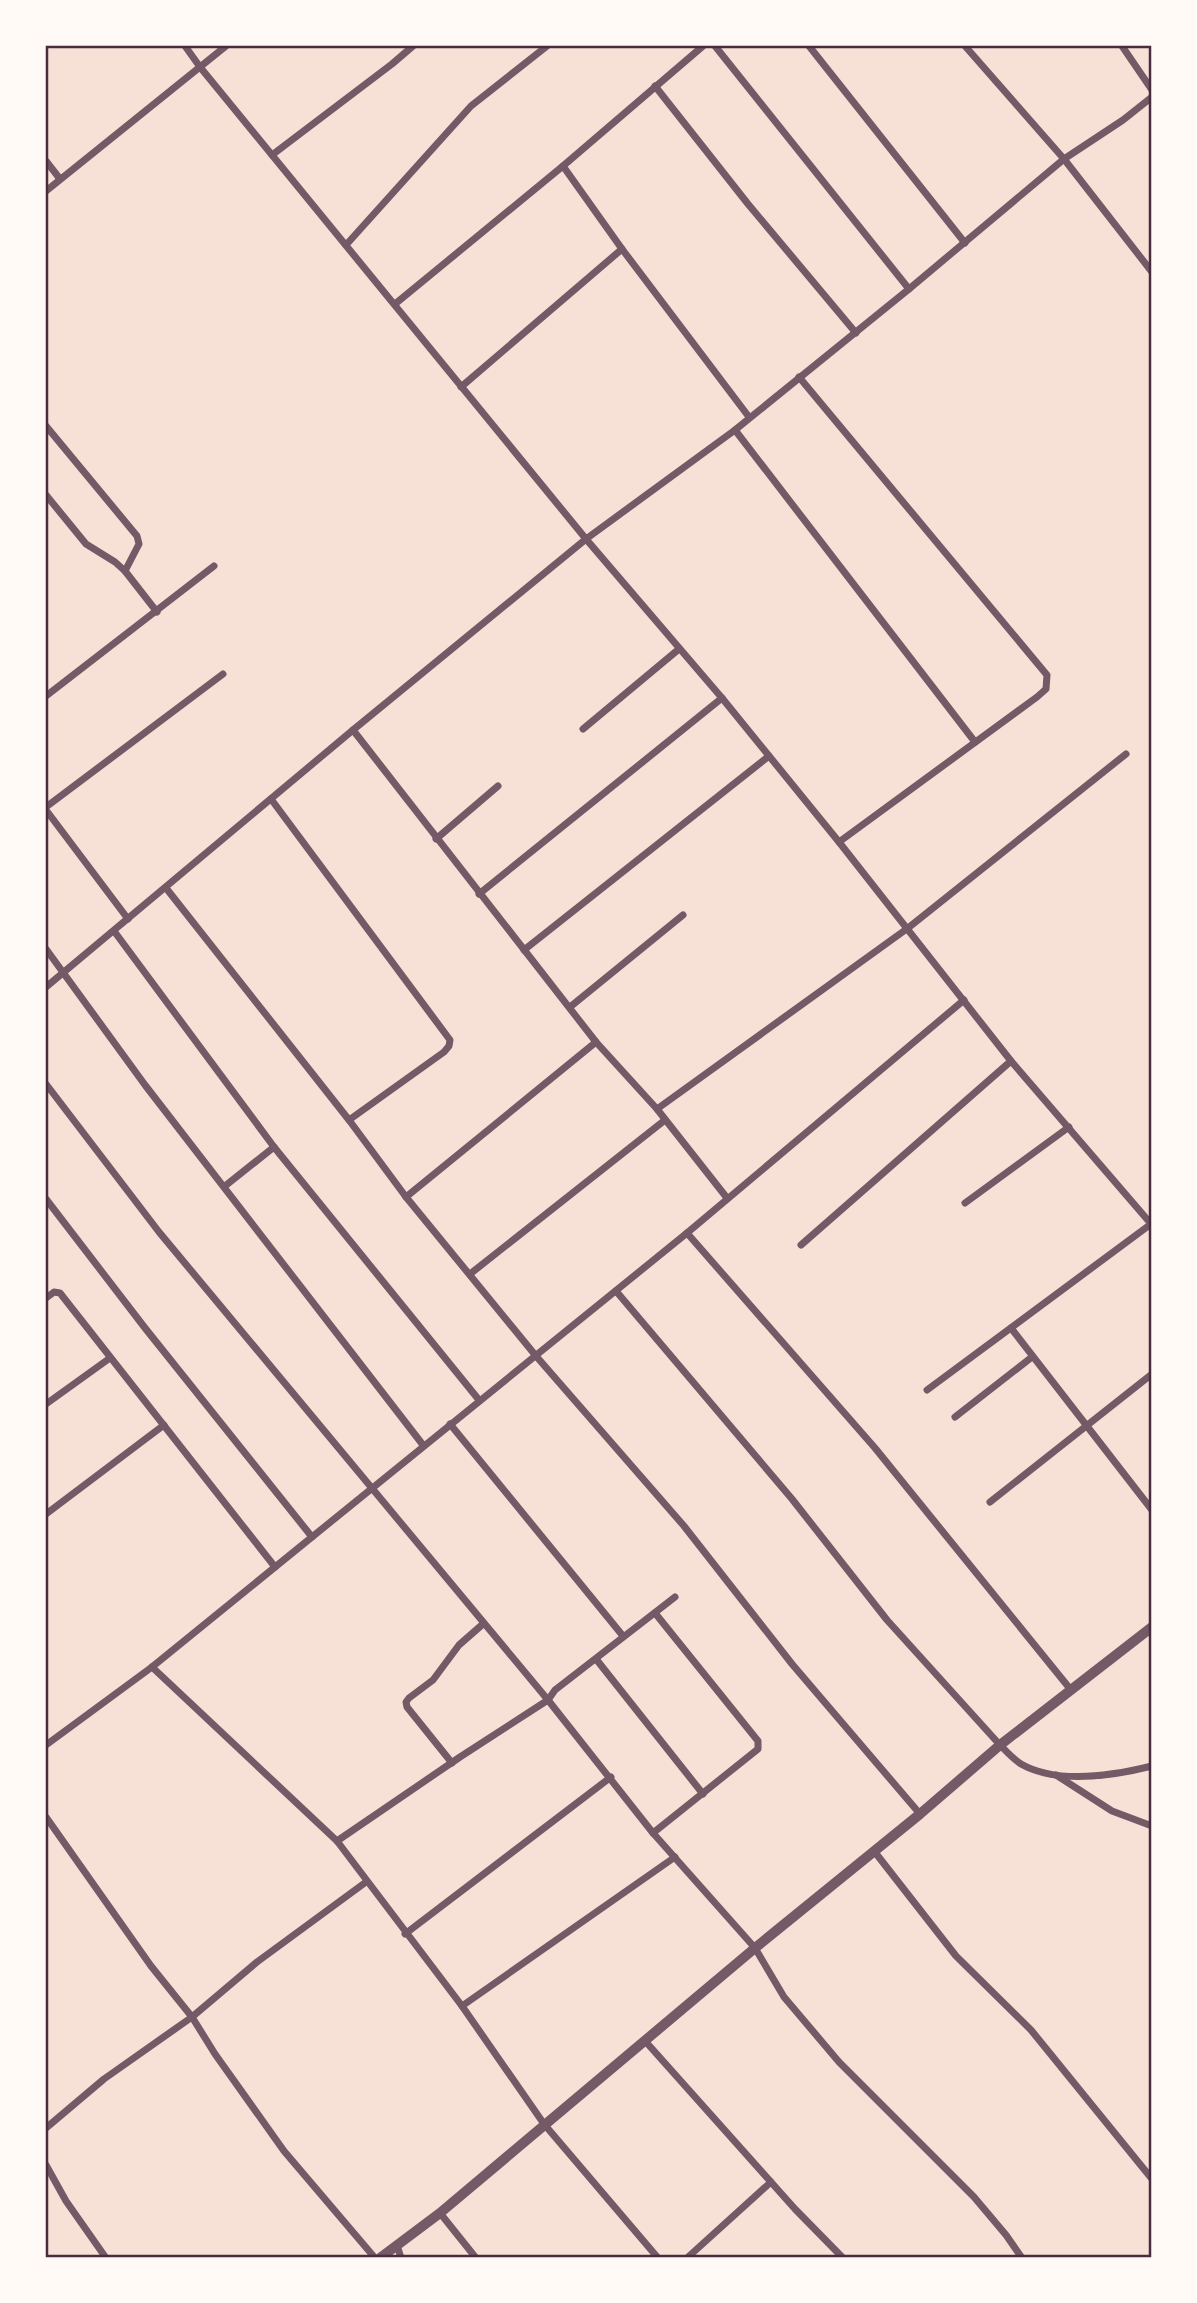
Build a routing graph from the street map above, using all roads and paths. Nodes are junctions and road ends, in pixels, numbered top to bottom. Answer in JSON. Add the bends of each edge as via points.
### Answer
{"nodes":[{"id":1,"x":185,"y":46,"type":"edge"},
{"id":2,"x":226,"y":46,"type":"edge"},
{"id":3,"x":413,"y":46,"type":"edge"},
{"id":4,"x":547,"y":46,"type":"edge"},
{"id":5,"x":703,"y":46,"type":"edge"},
{"id":6,"x":715,"y":46,"type":"edge"},
{"id":7,"x":809,"y":46,"type":"edge"},
{"id":8,"x":965,"y":46,"type":"edge"},
{"id":9,"x":1122,"y":46,"type":"edge"},
{"id":10,"x":200,"y":67,"type":"junction"},
{"id":11,"x":655,"y":86,"type":"junction"},
{"id":12,"x":1152,"y":90,"type":"edge"},
{"id":13,"x":1152,"y":97,"type":"edge"},
{"id":14,"x":272,"y":155,"type":"junction"},
{"id":15,"x":1064,"y":159,"type":"junction"},
{"id":16,"x":46,"y":161,"type":"edge"},
{"id":17,"x":564,"y":166,"type":"junction"},
{"id":18,"x":60,"y":180,"type":"junction"},
{"id":19,"x":46,"y":191,"type":"edge"},
{"id":20,"x":965,"y":243,"type":"junction"},
{"id":21,"x":346,"y":245,"type":"junction"},
{"id":22,"x":622,"y":249,"type":"junction"},
{"id":23,"x":1152,"y":272,"type":"edge"},
{"id":24,"x":909,"y":289,"type":"junction"},
{"id":25,"x":395,"y":304,"type":"junction"},
{"id":26,"x":856,"y":333,"type":"junction"},
{"id":27,"x":800,"y":377,"type":"junction"},
{"id":28,"x":461,"y":387,"type":"junction"},
{"id":29,"x":749,"y":417,"type":"junction"},
{"id":30,"x":46,"y":426,"type":"edge"},
{"id":31,"x":735,"y":430,"type":"junction"},
{"id":32,"x":46,"y":495,"type":"edge"},
{"id":33,"x":586,"y":540,"type":"junction"},
{"id":34,"x":214,"y":566,"type":"dead end"},
{"id":35,"x":125,"y":571,"type":"junction"},
{"id":36,"x":157,"y":612,"type":"junction"},
{"id":37,"x":679,"y":649,"type":"junction"},
{"id":38,"x":223,"y":674,"type":"dead end"},
{"id":39,"x":46,"y":696,"type":"edge"},
{"id":40,"x":722,"y":698,"type":"junction"},
{"id":41,"x":583,"y":729,"type":"dead end"},
{"id":42,"x":353,"y":730,"type":"junction"},
{"id":43,"x":975,"y":742,"type":"junction"},
{"id":44,"x":1126,"y":754,"type":"dead end"},
{"id":45,"x":769,"y":756,"type":"junction"},
{"id":46,"x":498,"y":786,"type":"dead end"},
{"id":47,"x":271,"y":799,"type":"junction"},
{"id":48,"x":46,"y":808,"type":"edge"},
{"id":49,"x":436,"y":839,"type":"junction"},
{"id":50,"x":839,"y":842,"type":"junction"},
{"id":51,"x":166,"y":888,"type":"junction"},
{"id":52,"x":479,"y":894,"type":"junction"},
{"id":53,"x":683,"y":915,"type":"dead end"},
{"id":54,"x":128,"y":919,"type":"junction"},
{"id":55,"x":908,"y":928,"type":"junction"},
{"id":56,"x":114,"y":931,"type":"junction"},
{"id":57,"x":46,"y":949,"type":"edge"},
{"id":58,"x":524,"y":950,"type":"junction"},
{"id":59,"x":62,"y":973,"type":"junction"},
{"id":60,"x":46,"y":987,"type":"edge"},
{"id":61,"x":964,"y":1000,"type":"junction"},
{"id":62,"x":570,"y":1007,"type":"junction"},
{"id":63,"x":596,"y":1042,"type":"junction"},
{"id":64,"x":1011,"y":1061,"type":"junction"},
{"id":65,"x":46,"y":1084,"type":"edge"},
{"id":66,"x":657,"y":1109,"type":"junction"},
{"id":67,"x":349,"y":1120,"type":"junction"},
{"id":68,"x":665,"y":1120,"type":"junction"},
{"id":69,"x":1069,"y":1127,"type":"junction"},
{"id":70,"x":274,"y":1147,"type":"junction"},
{"id":71,"x":225,"y":1186,"type":"junction"},
{"id":72,"x":406,"y":1197,"type":"junction"},
{"id":73,"x":727,"y":1198,"type":"junction"},
{"id":74,"x":46,"y":1199,"type":"edge"},
{"id":75,"x":965,"y":1203,"type":"dead end"},
{"id":76,"x":1151,"y":1224,"type":"edge"},
{"id":77,"x":688,"y":1233,"type":"junction"},
{"id":78,"x":801,"y":1245,"type":"dead end"},
{"id":79,"x":470,"y":1274,"type":"junction"},
{"id":80,"x":616,"y":1291,"type":"junction"},
{"id":81,"x":46,"y":1298,"type":"edge"},
{"id":82,"x":1011,"y":1328,"type":"junction"},
{"id":83,"x":536,"y":1356,"type":"junction"},
{"id":84,"x":1032,"y":1357,"type":"junction"},
{"id":85,"x":110,"y":1358,"type":"junction"},
{"id":86,"x":1152,"y":1374,"type":"edge"},
{"id":87,"x":927,"y":1390,"type":"dead end"},
{"id":88,"x":480,"y":1400,"type":"junction"},
{"id":89,"x":46,"y":1404,"type":"edge"},
{"id":90,"x":955,"y":1417,"type":"dead end"},
{"id":91,"x":450,"y":1424,"type":"junction"},
{"id":92,"x":164,"y":1425,"type":"junction"},
{"id":93,"x":1087,"y":1425,"type":"junction"},
{"id":94,"x":424,"y":1445,"type":"junction"},
{"id":95,"x":373,"y":1488,"type":"junction"},
{"id":96,"x":990,"y":1502,"type":"dead end"},
{"id":97,"x":1152,"y":1510,"type":"edge"},
{"id":98,"x":46,"y":1514,"type":"edge"},
{"id":99,"x":312,"y":1537,"type":"junction"},
{"id":100,"x":275,"y":1567,"type":"junction"},
{"id":101,"x":675,"y":1597,"type":"dead end"},
{"id":102,"x":655,"y":1613,"type":"junction"},
{"id":103,"x":483,"y":1624,"type":"junction"},
{"id":104,"x":1152,"y":1627,"type":"edge"},
{"id":105,"x":623,"y":1636,"type":"junction"},
{"id":106,"x":596,"y":1659,"type":"junction"},
{"id":107,"x":152,"y":1667,"type":"junction"},
{"id":108,"x":1071,"y":1690,"type":"junction"},
{"id":109,"x":548,"y":1700,"type":"junction"},
{"id":110,"x":46,"y":1745,"type":"edge"},
{"id":111,"x":1000,"y":1745,"type":"junction"},
{"id":112,"x":452,"y":1763,"type":"junction"},
{"id":113,"x":1152,"y":1766,"type":"edge"},
{"id":114,"x":1055,"y":1775,"type":"junction"},
{"id":115,"x":611,"y":1777,"type":"junction"},
{"id":116,"x":703,"y":1794,"type":"junction"},
{"id":117,"x":920,"y":1814,"type":"junction"},
{"id":118,"x":46,"y":1817,"type":"edge"},
{"id":119,"x":1152,"y":1826,"type":"edge"},
{"id":120,"x":653,"y":1833,"type":"junction"},
{"id":121,"x":337,"y":1842,"type":"junction"},
{"id":122,"x":874,"y":1851,"type":"junction"},
{"id":123,"x":675,"y":1857,"type":"junction"},
{"id":124,"x":366,"y":1882,"type":"junction"},
{"id":125,"x":405,"y":1934,"type":"junction"},
{"id":126,"x":755,"y":1948,"type":"junction"},
{"id":127,"x":462,"y":2006,"type":"junction"},
{"id":128,"x":192,"y":2017,"type":"junction"},
{"id":129,"x":646,"y":2042,"type":"junction"},
{"id":130,"x":544,"y":2124,"type":"junction"},
{"id":131,"x":46,"y":2128,"type":"edge"},
{"id":132,"x":46,"y":2165,"type":"edge"},
{"id":133,"x":1152,"y":2179,"type":"edge"},
{"id":134,"x":771,"y":2182,"type":"junction"},
{"id":135,"x":440,"y":2213,"type":"junction"},
{"id":136,"x":397,"y":2245,"type":"junction"},
{"id":137,"x":106,"y":2258,"type":"edge"},
{"id":138,"x":378,"y":2258,"type":"edge"},
{"id":139,"x":401,"y":2258,"type":"edge"},
{"id":140,"x":476,"y":2258,"type":"edge"},
{"id":141,"x":658,"y":2258,"type":"edge"},
{"id":142,"x":687,"y":2258,"type":"edge"},
{"id":143,"x":843,"y":2258,"type":"edge"},
{"id":144,"x":1022,"y":2258,"type":"edge"}],
"edges":[{"from":1,"to":10,"type":"street"},
{"from":2,"to":10,"type":"street"},
{"from":3,"to":14,"type":"street"},
{"from":4,"to":21,"type":"street","via":[[471,106]]},
{"from":5,"to":11,"type":"street"},
{"from":6,"to":24,"type":"street"},
{"from":7,"to":20,"type":"street"},
{"from":8,"to":15,"type":"street"},
{"from":9,"to":12,"type":"street"},
{"from":10,"to":14,"type":"street"},
{"from":10,"to":18,"type":"street"},
{"from":11,"to":17,"type":"street"},
{"from":11,"to":26,"type":"street"},
{"from":13,"to":15,"type":"street"},
{"from":14,"to":21,"type":"street"},
{"from":15,"to":20,"type":"street"},
{"from":15,"to":23,"type":"street"},
{"from":16,"to":18,"type":"street"},
{"from":17,"to":22,"type":"street"},
{"from":17,"to":25,"type":"street"},
{"from":18,"to":19,"type":"street"},
{"from":20,"to":24,"type":"street"},
{"from":21,"to":25,"type":"street"},
{"from":22,"to":28,"type":"street"},
{"from":22,"to":29,"type":"street"},
{"from":24,"to":26,"type":"street"},
{"from":25,"to":28,"type":"street"},
{"from":26,"to":27,"type":"street"},
{"from":27,"to":29,"type":"street"},
{"from":27,"to":43,"type":"street","via":[[1046,675],[1046,689]]},
{"from":28,"to":33,"type":"street"},
{"from":29,"to":31,"type":"street"},
{"from":30,"to":35,"type":"street","via":[[137,536],[139,544]]},
{"from":31,"to":33,"type":"street"},
{"from":31,"to":43,"type":"street"},
{"from":32,"to":35,"type":"street","via":[[86,544]]},
{"from":33,"to":37,"type":"street"},
{"from":33,"to":42,"type":"street"},
{"from":34,"to":36,"type":"street"},
{"from":35,"to":36,"type":"street"},
{"from":36,"to":39,"type":"street"},
{"from":37,"to":40,"type":"street"},
{"from":37,"to":41,"type":"street"},
{"from":38,"to":48,"type":"street"},
{"from":40,"to":45,"type":"street"},
{"from":40,"to":52,"type":"street"},
{"from":42,"to":47,"type":"street"},
{"from":42,"to":49,"type":"street"},
{"from":43,"to":50,"type":"street"},
{"from":44,"to":55,"type":"street"},
{"from":45,"to":50,"type":"street"},
{"from":45,"to":58,"type":"street"},
{"from":46,"to":49,"type":"street"},
{"from":47,"to":51,"type":"street"},
{"from":47,"to":67,"type":"street","via":[[450,1040],[444,1052]]},
{"from":48,"to":54,"type":"street"},
{"from":49,"to":52,"type":"street"},
{"from":50,"to":55,"type":"street"},
{"from":51,"to":54,"type":"street"},
{"from":51,"to":67,"type":"street"},
{"from":52,"to":58,"type":"street"},
{"from":53,"to":62,"type":"street"},
{"from":54,"to":56,"type":"street"},
{"from":55,"to":61,"type":"street"},
{"from":55,"to":66,"type":"street"},
{"from":56,"to":59,"type":"street"},
{"from":56,"to":70,"type":"street"},
{"from":57,"to":59,"type":"street"},
{"from":58,"to":62,"type":"street"},
{"from":59,"to":60,"type":"street"},
{"from":59,"to":71,"type":"street"},
{"from":61,"to":64,"type":"street"},
{"from":61,"to":73,"type":"street"},
{"from":62,"to":63,"type":"street"},
{"from":63,"to":66,"type":"street"},
{"from":63,"to":72,"type":"street"},
{"from":64,"to":69,"type":"street"},
{"from":64,"to":78,"type":"street"},
{"from":65,"to":95,"type":"street","via":[[167,1242]]},
{"from":66,"to":68,"type":"street"},
{"from":67,"to":72,"type":"street"},
{"from":68,"to":73,"type":"street"},
{"from":68,"to":79,"type":"street"},
{"from":69,"to":75,"type":"street"},
{"from":69,"to":76,"type":"street"},
{"from":70,"to":71,"type":"street"},
{"from":70,"to":88,"type":"street"},
{"from":71,"to":94,"type":"street"},
{"from":72,"to":79,"type":"street"},
{"from":73,"to":77,"type":"street"},
{"from":74,"to":99,"type":"street"},
{"from":76,"to":82,"type":"street"},
{"from":77,"to":80,"type":"street"},
{"from":77,"to":108,"type":"street","via":[[875,1448]]},
{"from":79,"to":83,"type":"street"},
{"from":80,"to":83,"type":"street"},
{"from":80,"to":111,"type":"street","via":[[792,1499],[887,1620]]},
{"from":81,"to":85,"type":"street","via":[[60,1293]]},
{"from":82,"to":84,"type":"street"},
{"from":82,"to":87,"type":"street"},
{"from":83,"to":88,"type":"street"},
{"from":83,"to":117,"type":"street","via":[[684,1525],[792,1664]]},
{"from":84,"to":90,"type":"street"},
{"from":84,"to":93,"type":"street"},
{"from":85,"to":89,"type":"street"},
{"from":85,"to":92,"type":"street"},
{"from":86,"to":93,"type":"street"},
{"from":88,"to":91,"type":"street"},
{"from":91,"to":94,"type":"street"},
{"from":91,"to":105,"type":"street"},
{"from":92,"to":98,"type":"street"},
{"from":92,"to":100,"type":"street"},
{"from":93,"to":96,"type":"street"},
{"from":93,"to":97,"type":"street"},
{"from":94,"to":95,"type":"street"},
{"from":95,"to":99,"type":"street"},
{"from":95,"to":103,"type":"street"},
{"from":99,"to":100,"type":"street"},
{"from":100,"to":107,"type":"street"},
{"from":101,"to":102,"type":"street"},
{"from":102,"to":105,"type":"street"},
{"from":102,"to":116,"type":"street","via":[[758,1741],[758,1749]]},
{"from":103,"to":109,"type":"street"},
{"from":103,"to":112,"type":"street","via":[[459,1645],[433,1680],[406,1702]]},
{"from":104,"to":108,"type":"street"},
{"from":105,"to":106,"type":"street"},
{"from":106,"to":109,"type":"street"},
{"from":106,"to":116,"type":"street"},
{"from":107,"to":110,"type":"street"},
{"from":107,"to":121,"type":"street"},
{"from":108,"to":111,"type":"street"},
{"from":109,"to":112,"type":"street"},
{"from":109,"to":115,"type":"street"},
{"from":111,"to":114,"type":"street","via":[[1020,1764]]},
{"from":111,"to":117,"type":"street"},
{"from":112,"to":121,"type":"street"},
{"from":113,"to":114,"type":"street","via":[[1091,1776]]},
{"from":114,"to":119,"type":"street","via":[[1112,1811]]},
{"from":115,"to":120,"type":"street"},
{"from":115,"to":125,"type":"street"},
{"from":116,"to":120,"type":"street"},
{"from":117,"to":122,"type":"street"},
{"from":118,"to":128,"type":"street"},
{"from":120,"to":123,"type":"street"},
{"from":121,"to":124,"type":"street"},
{"from":122,"to":126,"type":"street"},
{"from":122,"to":133,"type":"street","via":[[956,1956],[1031,2030]]},
{"from":123,"to":126,"type":"street"},
{"from":123,"to":127,"type":"street"},
{"from":124,"to":125,"type":"street"},
{"from":124,"to":128,"type":"street","via":[[257,1962]]},
{"from":125,"to":127,"type":"street"},
{"from":126,"to":129,"type":"street"},
{"from":126,"to":144,"type":"street","via":[[784,1997],[831,2053],[974,2197]]},
{"from":127,"to":130,"type":"street"},
{"from":128,"to":131,"type":"street","via":[[104,2079]]},
{"from":128,"to":138,"type":"street","via":[[284,2151]]},
{"from":129,"to":130,"type":"street"},
{"from":129,"to":134,"type":"street"},
{"from":130,"to":135,"type":"street"},
{"from":130,"to":141,"type":"street"},
{"from":132,"to":137,"type":"street"},
{"from":134,"to":142,"type":"street"},
{"from":134,"to":143,"type":"street"},
{"from":135,"to":136,"type":"street"},
{"from":135,"to":140,"type":"street"},
{"from":136,"to":138,"type":"street"},
{"from":136,"to":139,"type":"street"}]}
